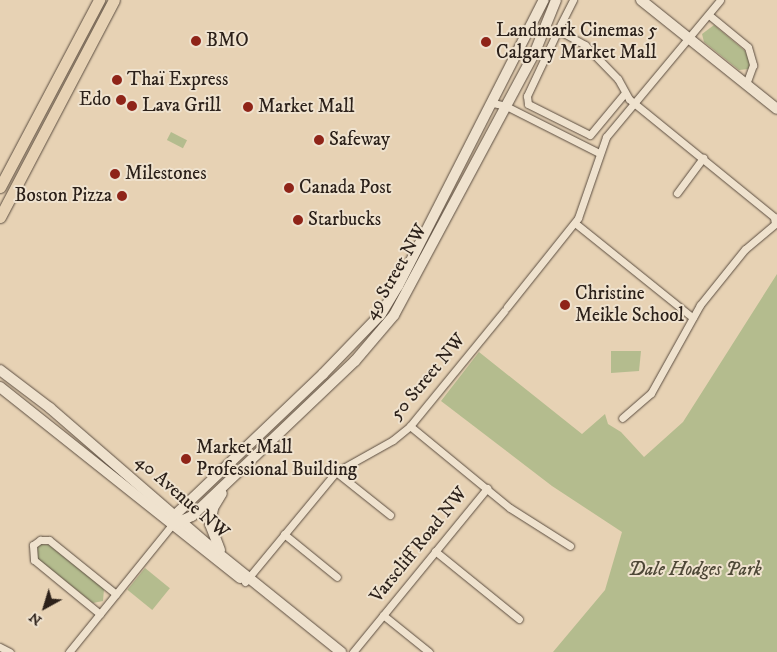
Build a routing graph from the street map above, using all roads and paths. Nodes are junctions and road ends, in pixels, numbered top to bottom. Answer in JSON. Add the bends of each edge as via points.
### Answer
{"nodes":[{"id":1,"x":99,"y":0,"type":"edge"},
{"id":2,"x":114,"y":0,"type":"edge"},
{"id":3,"x":544,"y":0,"type":"edge"},
{"id":4,"x":556,"y":0,"type":"edge"},
{"id":5,"x":573,"y":0,"type":"edge"},
{"id":6,"x":641,"y":0,"type":"edge"},
{"id":7,"x":720,"y":0,"type":"edge"},
{"id":8,"x":709,"y":16,"type":"junction"},
{"id":9,"x":558,"y":30,"type":"junction"},
{"id":10,"x":688,"y":37,"type":"junction"},
{"id":11,"x":746,"y":84,"type":"junction"},
{"id":12,"x":624,"y":94,"type":"junction"},
{"id":13,"x":495,"y":99,"type":"junction"},
{"id":14,"x":634,"y":102,"type":"junction"},
{"id":15,"x":506,"y":106,"type":"junction"},
{"id":16,"x":777,"y":109,"type":"edge"},
{"id":17,"x":599,"y":153,"type":"junction"},
{"id":18,"x":704,"y":158,"type":"junction"},
{"id":19,"x":8,"y":171,"type":"junction"},
{"id":20,"x":0,"y":183,"type":"edge"},
{"id":21,"x":0,"y":187,"type":"edge"},
{"id":22,"x":678,"y":193,"type":"dead end"},
{"id":23,"x":0,"y":217,"type":"edge"},
{"id":24,"x":575,"y":224,"type":"junction"},
{"id":25,"x":693,"y":318,"type":"junction"},
{"id":26,"x":0,"y":370,"type":"edge"},
{"id":27,"x":0,"y":387,"type":"edge"},
{"id":28,"x":622,"y":418,"type":"dead end"},
{"id":29,"x":410,"y":426,"type":"junction"},
{"id":30,"x":336,"y":472,"type":"junction"},
{"id":31,"x":235,"y":474,"type":"junction"},
{"id":32,"x":487,"y":488,"type":"junction"},
{"id":33,"x":390,"y":515,"type":"dead end"},
{"id":34,"x":176,"y":521,"type":"junction"},
{"id":35,"x":284,"y":534,"type":"junction"},
{"id":36,"x":570,"y":546,"type":"dead end"},
{"id":37,"x":435,"y":551,"type":"junction"},
{"id":38,"x":223,"y":556,"type":"junction"},
{"id":39,"x":337,"y":577,"type":"dead end"},
{"id":40,"x":247,"y":580,"type":"junction"},
{"id":41,"x":116,"y":594,"type":"junction"},
{"id":42,"x":100,"y":614,"type":"junction"},
{"id":43,"x":383,"y":615,"type":"junction"},
{"id":44,"x":519,"y":619,"type":"dead end"},
{"id":45,"x":0,"y":647,"type":"edge"},
{"id":46,"x":10,"y":652,"type":"edge"},
{"id":47,"x":69,"y":652,"type":"edge"},
{"id":48,"x":331,"y":652,"type":"edge"},
{"id":49,"x":341,"y":652,"type":"edge"},
{"id":50,"x":353,"y":652,"type":"edge"},
{"id":51,"x":429,"y":652,"type":"edge"}],
"edges":[{"from":1,"to":19,"type":"main road"},
{"from":2,"to":23,"type":"main road"},
{"from":3,"to":13,"type":"street","name":"49 Street NW"},
{"from":4,"to":15,"type":"street","name":"49 Street NW","via":[[535,52]]},
{"from":5,"to":9,"type":"street"},
{"from":6,"to":10,"type":"street"},
{"from":7,"to":8,"type":"street","name":"50 Street NW"},
{"from":8,"to":10,"type":"street","name":"50 Street NW"},
{"from":8,"to":11,"type":"street","via":[[748,47],[753,65]]},
{"from":9,"to":12,"type":"street","via":[[589,49],[618,79]]},
{"from":9,"to":12,"type":"street","via":[[527,96],[528,104],[590,135]]},
{"from":10,"to":11,"type":"street"},
{"from":10,"to":14,"type":"street","name":"50 Street NW"},
{"from":11,"to":16,"type":"street"},
{"from":12,"to":14,"type":"street"},
{"from":13,"to":15,"type":"street"},
{"from":13,"to":34,"type":"street","name":"49 Street NW","via":[[381,314]]},
{"from":14,"to":17,"type":"street","name":"50 Street NW","via":[[606,136]]},
{"from":14,"to":18,"type":"street"},
{"from":15,"to":17,"type":"street"},
{"from":15,"to":31,"type":"street","name":"49 Street NW","via":[[394,315],[355,361]]},
{"from":17,"to":24,"type":"street","name":"50 Street NW","via":[[586,202]]},
{"from":18,"to":22,"type":"street"},
{"from":18,"to":25,"type":"street","via":[[765,208],[774,217],[775,224],[732,263]]},
{"from":19,"to":20,"type":"main road"},
{"from":19,"to":21,"type":"main road"},
{"from":24,"to":25,"type":"street"},
{"from":24,"to":29,"type":"street","name":"50 Street NW"},
{"from":25,"to":28,"type":"street","via":[[651,393]]},
{"from":26,"to":34,"type":"street","name":"40 Avenue NW","via":[[50,408]]},
{"from":27,"to":34,"type":"street","name":"40 Avenue NW"},
{"from":29,"to":30,"type":"street","name":"50 Street NW","via":[[393,440]]},
{"from":29,"to":32,"type":"street","name":"Varscliff Road NW"},
{"from":30,"to":33,"type":"street"},
{"from":30,"to":35,"type":"street","name":"50 Street NW"},
{"from":31,"to":34,"type":"street","name":"49 Street NW"},
{"from":31,"to":38,"type":"street","via":[[216,502],[211,516],[212,536]]},
{"from":32,"to":36,"type":"street"},
{"from":32,"to":37,"type":"street","name":"Varscliff Road NW"},
{"from":34,"to":38,"type":"street","name":"40 Avenue NW"},
{"from":34,"to":40,"type":"street","name":"40 Avenue NW"},
{"from":34,"to":41,"type":"street","name":"49 Street NW"},
{"from":35,"to":39,"type":"street"},
{"from":35,"to":40,"type":"street","name":"50 Street NW"},
{"from":37,"to":43,"type":"street","name":"Varscliff Road NW"},
{"from":37,"to":44,"type":"street"},
{"from":38,"to":40,"type":"street","name":"40 Avenue NW"},
{"from":40,"to":48,"type":"street","name":"40 Avenue NW"},
{"from":40,"to":49,"type":"street","name":"40 Avenue NW"},
{"from":41,"to":42,"type":"street","name":"49 Street NW"},
{"from":41,"to":42,"type":"street","via":[[49,540],[40,540],[33,545],[34,560]]},
{"from":42,"to":47,"type":"street","name":"49 Street NW"},
{"from":43,"to":50,"type":"street","name":"Varscliff Road NW"},
{"from":43,"to":51,"type":"street"},
{"from":45,"to":46,"type":"street"}]}
